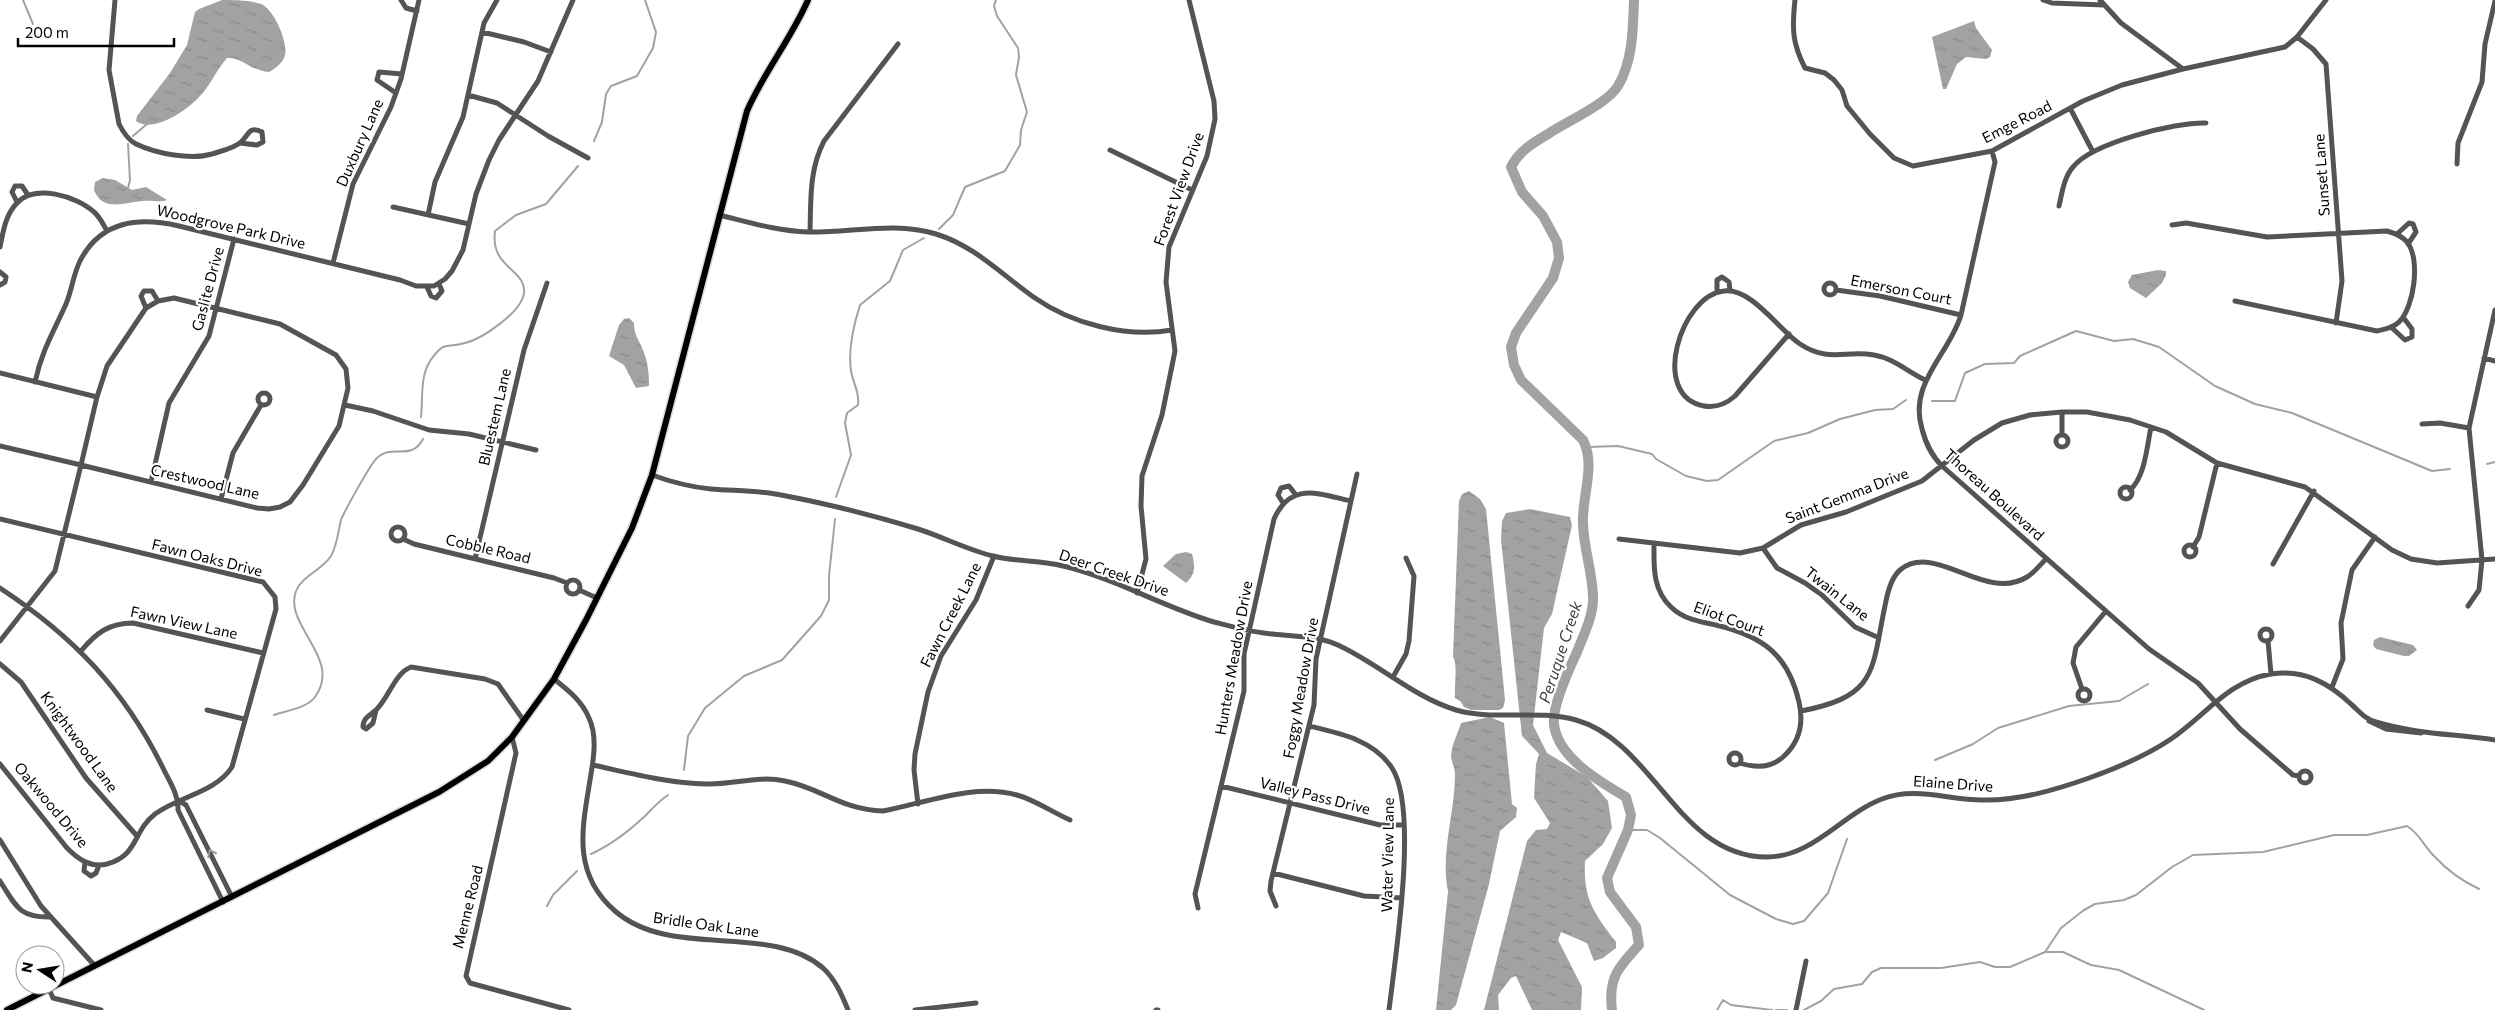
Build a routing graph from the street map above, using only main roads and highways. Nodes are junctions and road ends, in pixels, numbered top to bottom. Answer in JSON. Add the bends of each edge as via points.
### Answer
{"nodes":[{"id":1,"x":808,"y":0,"type":"edge"},
{"id":2,"x":7,"y":1010,"type":"edge"}],
"edges":[{"from":1,"to":2,"type":"main road","via":[[747,111],[652,475],[632,528],[554,679],[512,737],[488,760],[439,792]]}]}
